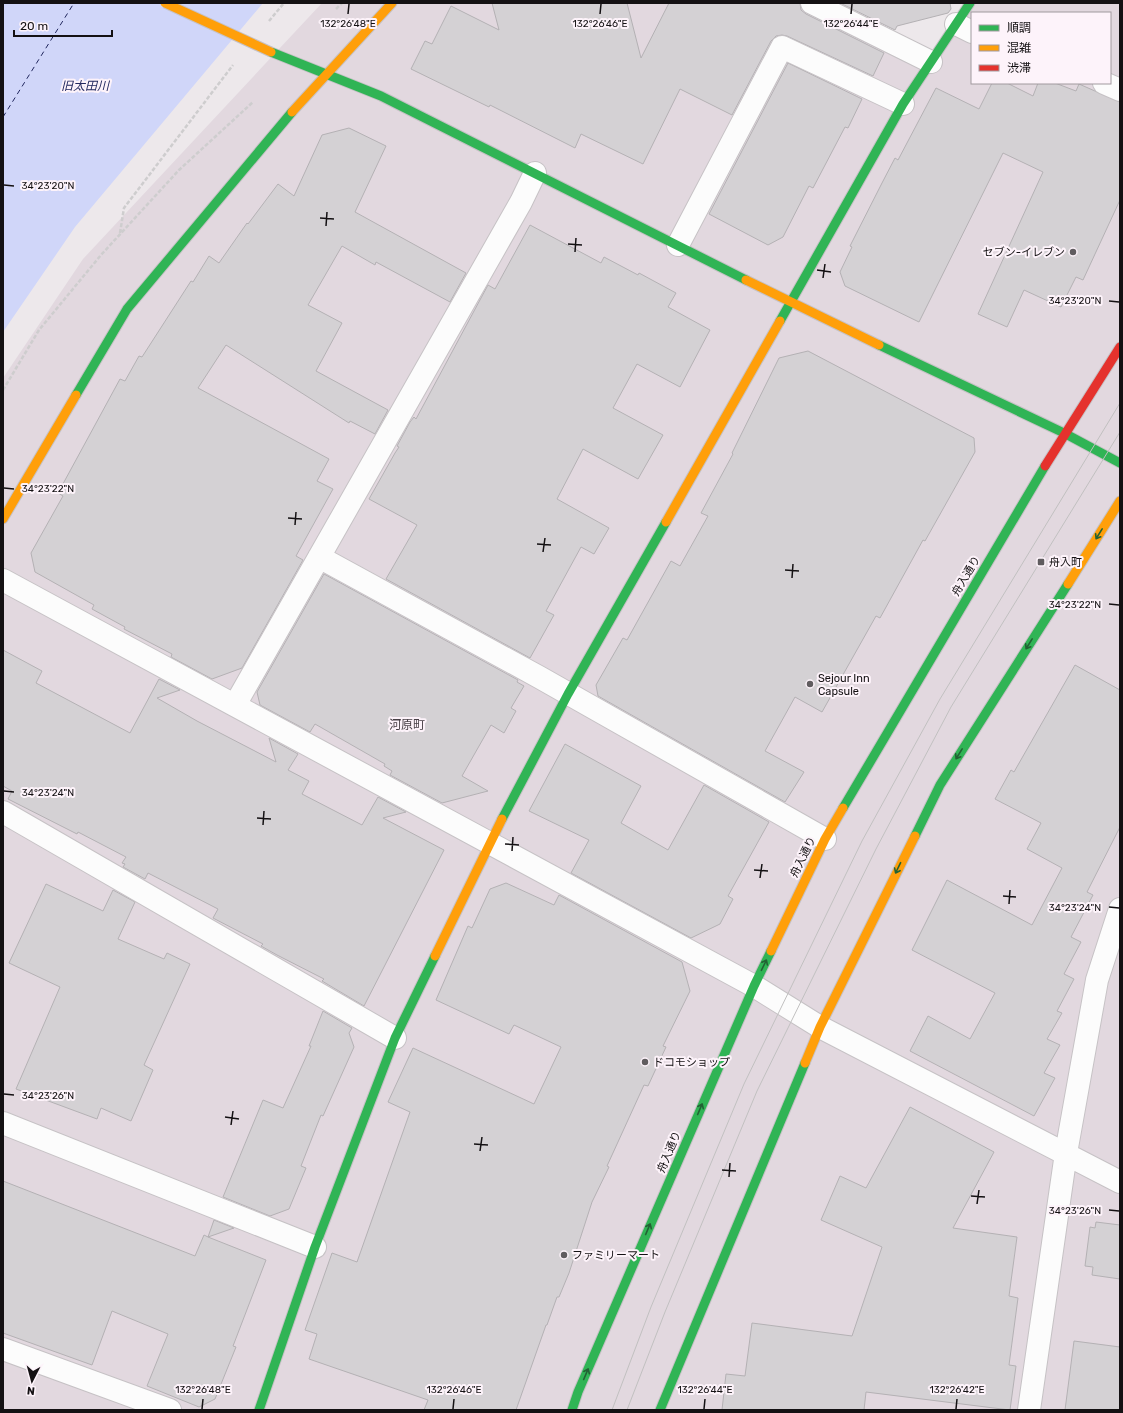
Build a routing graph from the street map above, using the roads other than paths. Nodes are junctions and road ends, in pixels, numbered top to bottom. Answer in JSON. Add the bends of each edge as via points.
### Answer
{"nodes":[{"id":1,"x":165,"y":3,"type":"edge"},
{"id":2,"x":392,"y":3,"type":"edge"},
{"id":3,"x":812,"y":3,"type":"edge"},
{"id":4,"x":970,"y":3,"type":"edge"},
{"id":5,"x":964,"y":28,"type":"edge"},
{"id":6,"x":931,"y":62,"type":"junction"},
{"id":7,"x":327,"y":73,"type":"junction"},
{"id":8,"x":1106,"y":84,"type":"edge"},
{"id":9,"x":1120,"y":90,"type":"edge"},
{"id":10,"x":903,"y":104,"type":"junction"},
{"id":11,"x":535,"y":174,"type":"junction"},
{"id":12,"x":678,"y":245,"type":"junction"},
{"id":13,"x":790,"y":303,"type":"junction"},
{"id":14,"x":1120,"y":347,"type":"edge"},
{"id":15,"x":1064,"y":433,"type":"junction"},
{"id":16,"x":1120,"y":463,"type":"edge"},
{"id":17,"x":1120,"y":501,"type":"edge"},
{"id":18,"x":3,"y":519,"type":"edge"},
{"id":19,"x":319,"y":557,"type":"junction"},
{"id":20,"x":3,"y":580,"type":"edge"},
{"id":21,"x":568,"y":694,"type":"junction"},
{"id":22,"x":235,"y":705,"type":"junction"},
{"id":23,"x":3,"y":812,"type":"edge"},
{"id":24,"x":825,"y":839,"type":"junction"},
{"id":25,"x":489,"y":844,"type":"junction"},
{"id":26,"x":1120,"y":909,"type":"edge"},
{"id":27,"x":754,"y":986,"type":"junction"},
{"id":28,"x":820,"y":1027,"type":"junction"},
{"id":29,"x":395,"y":1038,"type":"junction"},
{"id":30,"x":3,"y":1122,"type":"edge"},
{"id":31,"x":1066,"y":1153,"type":"junction"},
{"id":32,"x":1120,"y":1182,"type":"edge"},
{"id":33,"x":315,"y":1247,"type":"junction"},
{"id":34,"x":3,"y":1349,"type":"edge"},
{"id":35,"x":170,"y":1410,"type":"edge"},
{"id":36,"x":259,"y":1410,"type":"edge"},
{"id":37,"x":572,"y":1410,"type":"edge"},
{"id":38,"x":660,"y":1410,"type":"edge"},
{"id":39,"x":1029,"y":1410,"type":"edge"}],
"edges":[{"from":1,"to":7,"type":"street","bridge":true,"via":[[271,52]]},
{"from":2,"to":7,"type":"street"},
{"from":3,"to":6,"type":"street"},
{"from":4,"to":5,"type":"street"},
{"from":5,"to":6,"type":"street"},
{"from":6,"to":10,"type":"street"},
{"from":7,"to":11,"type":"street","via":[[381,96]]},
{"from":7,"to":18,"type":"street","via":[[127,310]]},
{"from":8,"to":9,"type":"street"},
{"from":10,"to":12,"type":"street","via":[[782,47]]},
{"from":10,"to":13,"type":"street"},
{"from":11,"to":12,"type":"street"},
{"from":11,"to":19,"type":"street"},
{"from":12,"to":13,"type":"street"},
{"from":13,"to":15,"type":"street"},
{"from":13,"to":21,"type":"street"},
{"from":14,"to":15,"type":"street","name":"舟入通り"},
{"from":15,"to":16,"type":"street"},
{"from":15,"to":24,"type":"street","name":"舟入通り"},
{"from":17,"to":28,"type":"street","one_way":true,"via":[[940,785]]},
{"from":19,"to":21,"type":"street"},
{"from":19,"to":22,"type":"street"},
{"from":20,"to":22,"type":"street"},
{"from":21,"to":24,"type":"street"},
{"from":21,"to":25,"type":"street"},
{"from":22,"to":25,"type":"street"},
{"from":23,"to":29,"type":"street"},
{"from":27,"to":24,"type":"street","name":"舟入通り","one_way":true},
{"from":25,"to":27,"type":"street"},
{"from":25,"to":29,"type":"street"},
{"from":26,"to":31,"type":"street","via":[[1097,980]]},
{"from":27,"to":28,"type":"street"},
{"from":37,"to":27,"type":"street","name":"舟入通り","one_way":true},
{"from":28,"to":31,"type":"street"},
{"from":28,"to":38,"type":"street"},
{"from":29,"to":33,"type":"street"},
{"from":30,"to":33,"type":"street"},
{"from":31,"to":32,"type":"street"},
{"from":31,"to":39,"type":"street"},
{"from":33,"to":36,"type":"street"},
{"from":34,"to":35,"type":"street"}]}
